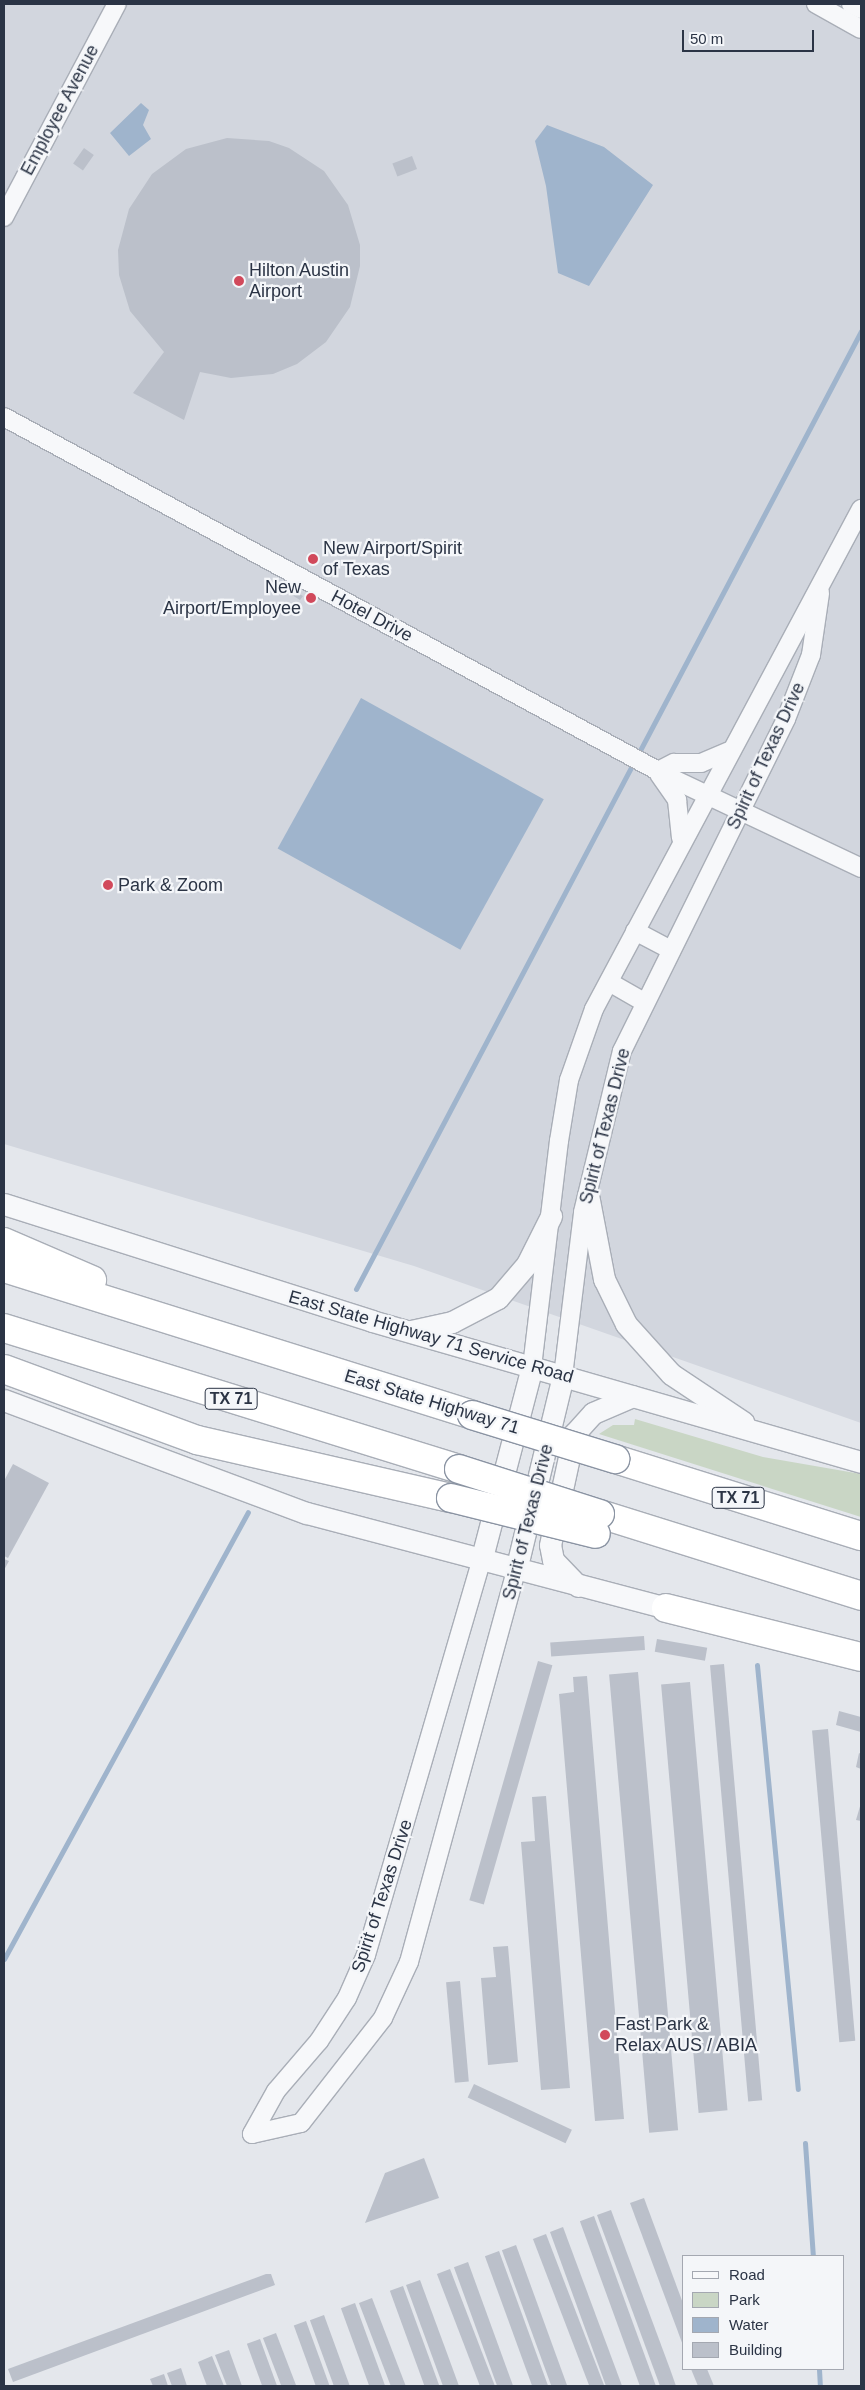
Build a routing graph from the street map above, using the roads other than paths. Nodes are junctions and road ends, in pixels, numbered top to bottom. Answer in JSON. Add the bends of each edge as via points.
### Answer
{"nodes":[{"id":1,"x":117,"y":4,"type":"edge"},
{"id":2,"x":816,"y":4,"type":"edge"},
{"id":3,"x":851,"y":4,"type":"edge"},
{"id":4,"x":861,"y":9,"type":"edge"},
{"id":5,"x":861,"y":29,"type":"edge"},
{"id":6,"x":4,"y":217,"type":"edge"},
{"id":7,"x":4,"y":417,"type":"edge"},
{"id":8,"x":861,"y":509,"type":"edge"},
{"id":9,"x":821,"y":585,"type":"junction"},
{"id":10,"x":729,"y":751,"type":"junction"},
{"id":11,"x":652,"y":768,"type":"junction"},
{"id":12,"x":706,"y":793,"type":"junction"},
{"id":13,"x":742,"y":811,"type":"junction"},
{"id":14,"x":681,"y":842,"type":"junction"},
{"id":15,"x":861,"y":868,"type":"edge"},
{"id":16,"x":635,"y":931,"type":"junction"},
{"id":17,"x":671,"y":950,"type":"junction"},
{"id":18,"x":609,"y":982,"type":"junction"},
{"id":19,"x":644,"y":1002,"type":"junction"},
{"id":20,"x":588,"y":1195,"type":"junction"},
{"id":21,"x":4,"y":1204,"type":"edge"},
{"id":22,"x":551,"y":1216,"type":"junction"},
{"id":23,"x":4,"y":1242,"type":"edge"},
{"id":24,"x":4,"y":1268,"type":"edge"},
{"id":25,"x":130,"y":1307,"type":"junction"},
{"id":26,"x":4,"y":1328,"type":"edge"},
{"id":27,"x":408,"y":1331,"type":"junction"},
{"id":28,"x":532,"y":1367,"type":"junction"},
{"id":29,"x":4,"y":1369,"type":"edge"},
{"id":30,"x":563,"y":1376,"type":"junction"},
{"id":31,"x":633,"y":1396,"type":"junction"},
{"id":32,"x":4,"y":1400,"type":"edge"},
{"id":33,"x":755,"y":1432,"type":"junction"},
{"id":34,"x":861,"y":1462,"type":"edge"},
{"id":35,"x":598,"y":1524,"type":"junction"},
{"id":36,"x":861,"y":1536,"type":"edge"},
{"id":37,"x":480,"y":1560,"type":"junction"},
{"id":38,"x":516,"y":1570,"type":"junction"},
{"id":39,"x":578,"y":1586,"type":"junction"},
{"id":40,"x":861,"y":1596,"type":"edge"},
{"id":41,"x":666,"y":1608,"type":"joint"},
{"id":42,"x":861,"y":1657,"type":"edge"}],
"edges":[{"from":1,"to":6,"type":"street","name":"Employee Avenue"},
{"from":2,"to":5,"type":"street"},
{"from":3,"to":4,"type":"street"},
{"from":7,"to":11,"type":"street","name":"Hotel Drive"},
{"from":8,"to":9,"type":"street","name":"Spirit of Texas Drive"},
{"from":9,"to":10,"type":"street","name":"Spirit of Texas Drive"},
{"from":9,"to":13,"type":"street","name":"Spirit of Texas Drive","via":[[811,655]]},
{"from":10,"to":11,"type":"street","via":[[702,763],[674,763]]},
{"from":10,"to":12,"type":"street","name":"Spirit of Texas Drive"},
{"from":11,"to":12,"type":"street","name":"Hotel Drive"},
{"from":11,"to":14,"type":"street","via":[[677,800],[683,825]]},
{"from":12,"to":13,"type":"street","name":"Hotel Drive"},
{"from":12,"to":14,"type":"street","name":"Spirit of Texas Drive"},
{"from":13,"to":15,"type":"street","name":"Hotel Drive"},
{"from":13,"to":17,"type":"street","name":"Spirit of Texas Drive"},
{"from":14,"to":16,"type":"street","name":"Spirit of Texas Drive"},
{"from":16,"to":17,"type":"street"},
{"from":16,"to":18,"type":"street","name":"Spirit of Texas Drive"},
{"from":17,"to":19,"type":"street","name":"Spirit of Texas Drive"},
{"from":18,"to":19,"type":"street"},
{"from":18,"to":22,"type":"street","name":"Spirit of Texas Drive","via":[[569,1080]]},
{"from":19,"to":20,"type":"street","name":"Spirit of Texas Drive","via":[[622,1051]]},
{"from":20,"to":30,"type":"street","name":"Spirit of Texas Drive"},
{"from":20,"to":33,"type":"street","via":[[604,1279],[626,1324],[671,1374]]},
{"from":21,"to":27,"type":"street","name":"East State Highway 71 Service Road"},
{"from":22,"to":27,"type":"street","via":[[527,1264],[498,1298],[452,1322]]},
{"from":22,"to":28,"type":"street","name":"Spirit of Texas Drive"},
{"from":23,"to":25,"type":"highway","via":[[94,1280]]},
{"from":24,"to":25,"type":"highway","name":"East State Highway 71","number":"TX 71"},
{"from":25,"to":36,"type":"highway","name":"East State Highway 71","number":"TX 71","bridge":true},
{"from":26,"to":35,"type":"highway","number":"TX 71","bridge":true,"via":[[459,1470]]},
{"from":27,"to":28,"type":"street","name":"East State Highway 71 Service Road"},
{"from":28,"to":30,"type":"street","name":"East State Highway 71 Service Road"},
{"from":28,"to":37,"type":"street","name":"Spirit of Texas Drive"},
{"from":29,"to":35,"type":"highway","bridge":true,"via":[[197,1440],[452,1498]]},
{"from":30,"to":31,"type":"street","name":"East State Highway 71 Service Road"},
{"from":30,"to":38,"type":"street","name":"Spirit of Texas Drive"},
{"from":31,"to":33,"type":"street","name":"East State Highway 71 Service Road"},
{"from":31,"to":39,"type":"street","via":[[593,1413],[574,1434],[550,1545],[554,1560]]},
{"from":32,"to":37,"type":"street","via":[[251,1495]]},
{"from":33,"to":34,"type":"street","name":"East State Highway 71 Service Road"},
{"from":35,"to":40,"type":"highway","via":[[774,1568]]},
{"from":37,"to":38,"type":"street"},
{"from":37,"to":38,"type":"street","name":"Spirit of Texas Drive","via":[[366,1955],[347,1998],[319,2041],[276,2091],[252,2134],[300,2122],[374,2031],[410,1962]]},
{"from":38,"to":39,"type":"street"},
{"from":39,"to":41,"type":"street"},
{"from":41,"to":42,"type":"highway"}]}
